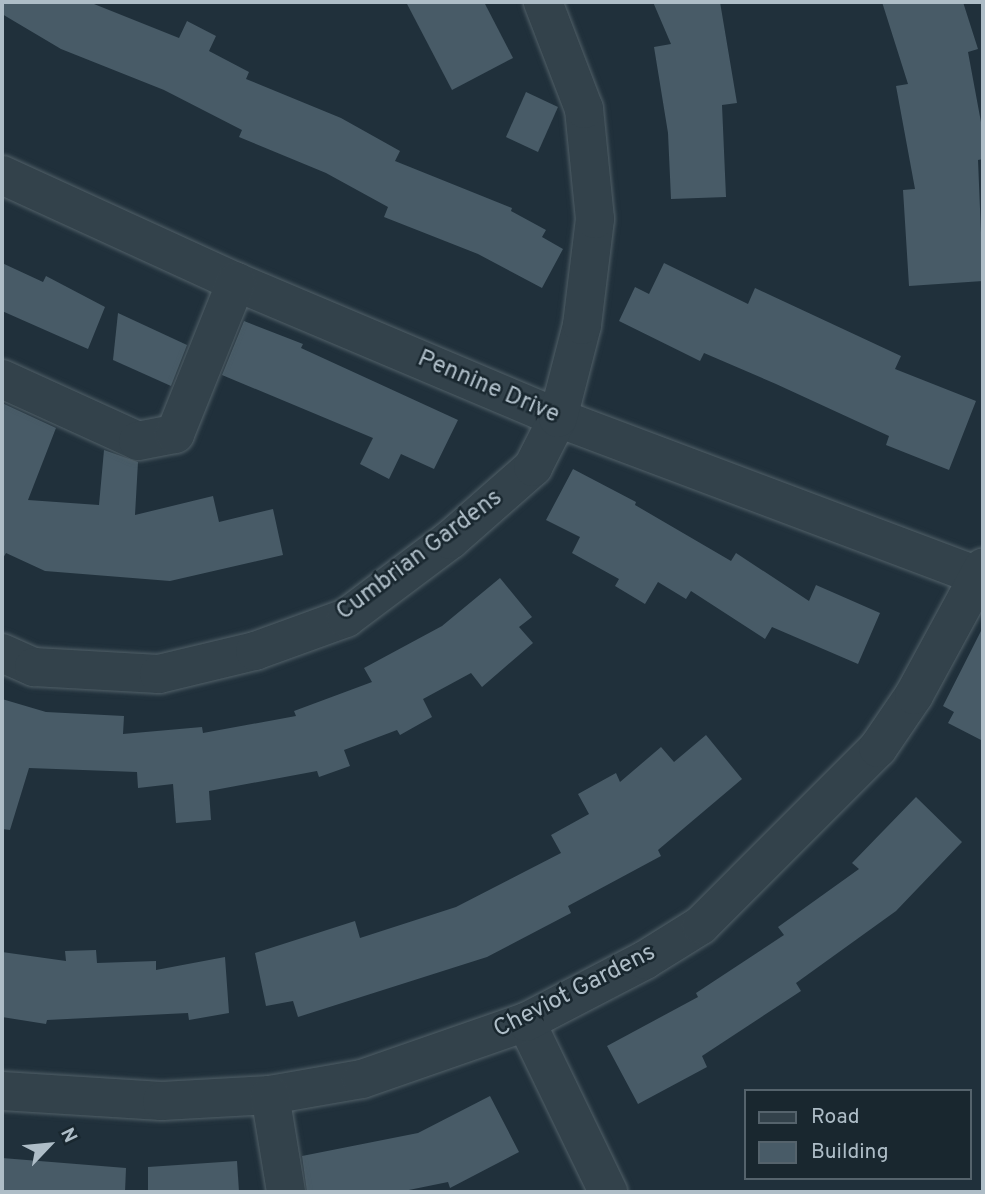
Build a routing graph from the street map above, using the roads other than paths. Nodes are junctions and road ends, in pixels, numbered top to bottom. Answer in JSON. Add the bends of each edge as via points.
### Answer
{"nodes":[{"id":1,"x":542,"y":2,"type":"edge"},
{"id":2,"x":2,"y":175,"type":"edge"},
{"id":3,"x":236,"y":282,"type":"junction"},
{"id":4,"x":2,"y":379,"type":"edge"},
{"id":5,"x":558,"y":418,"type":"junction"},
{"id":6,"x":983,"y":574,"type":"edge"},
{"id":7,"x":2,"y":653,"type":"edge"},
{"id":8,"x":526,"y":1022,"type":"junction"},
{"id":9,"x":2,"y":1091,"type":"edge"},
{"id":10,"x":270,"y":1095,"type":"junction"},
{"id":11,"x":286,"y":1192,"type":"edge"},
{"id":12,"x":608,"y":1192,"type":"edge"}],
"edges":[{"from":1,"to":5,"type":"street","name":"Cumbrian Gardens","via":[[584,109],[595,219],[582,325]]},
{"from":2,"to":3,"type":"street","name":"Pennine Drive"},
{"from":3,"to":4,"type":"street","via":[[176,434],[138,441]]},
{"from":3,"to":5,"type":"street","name":"Pennine Drive"},
{"from":5,"to":6,"type":"street","name":"Pennine Drive"},
{"from":5,"to":7,"type":"street","name":"Cumbrian Gardens","via":[[533,467],[450,540],[346,618],[255,651],[159,674],[34,667]]},
{"from":6,"to":8,"type":"street","name":"Cheviot Gardens","via":[[878,748],[701,925]]},
{"from":8,"to":10,"type":"street","name":"Cheviot Gardens","via":[[362,1079]]},
{"from":8,"to":12,"type":"street"},
{"from":9,"to":10,"type":"street","name":"Cheviot Gardens","via":[[162,1101]]},
{"from":10,"to":11,"type":"street"}]}
